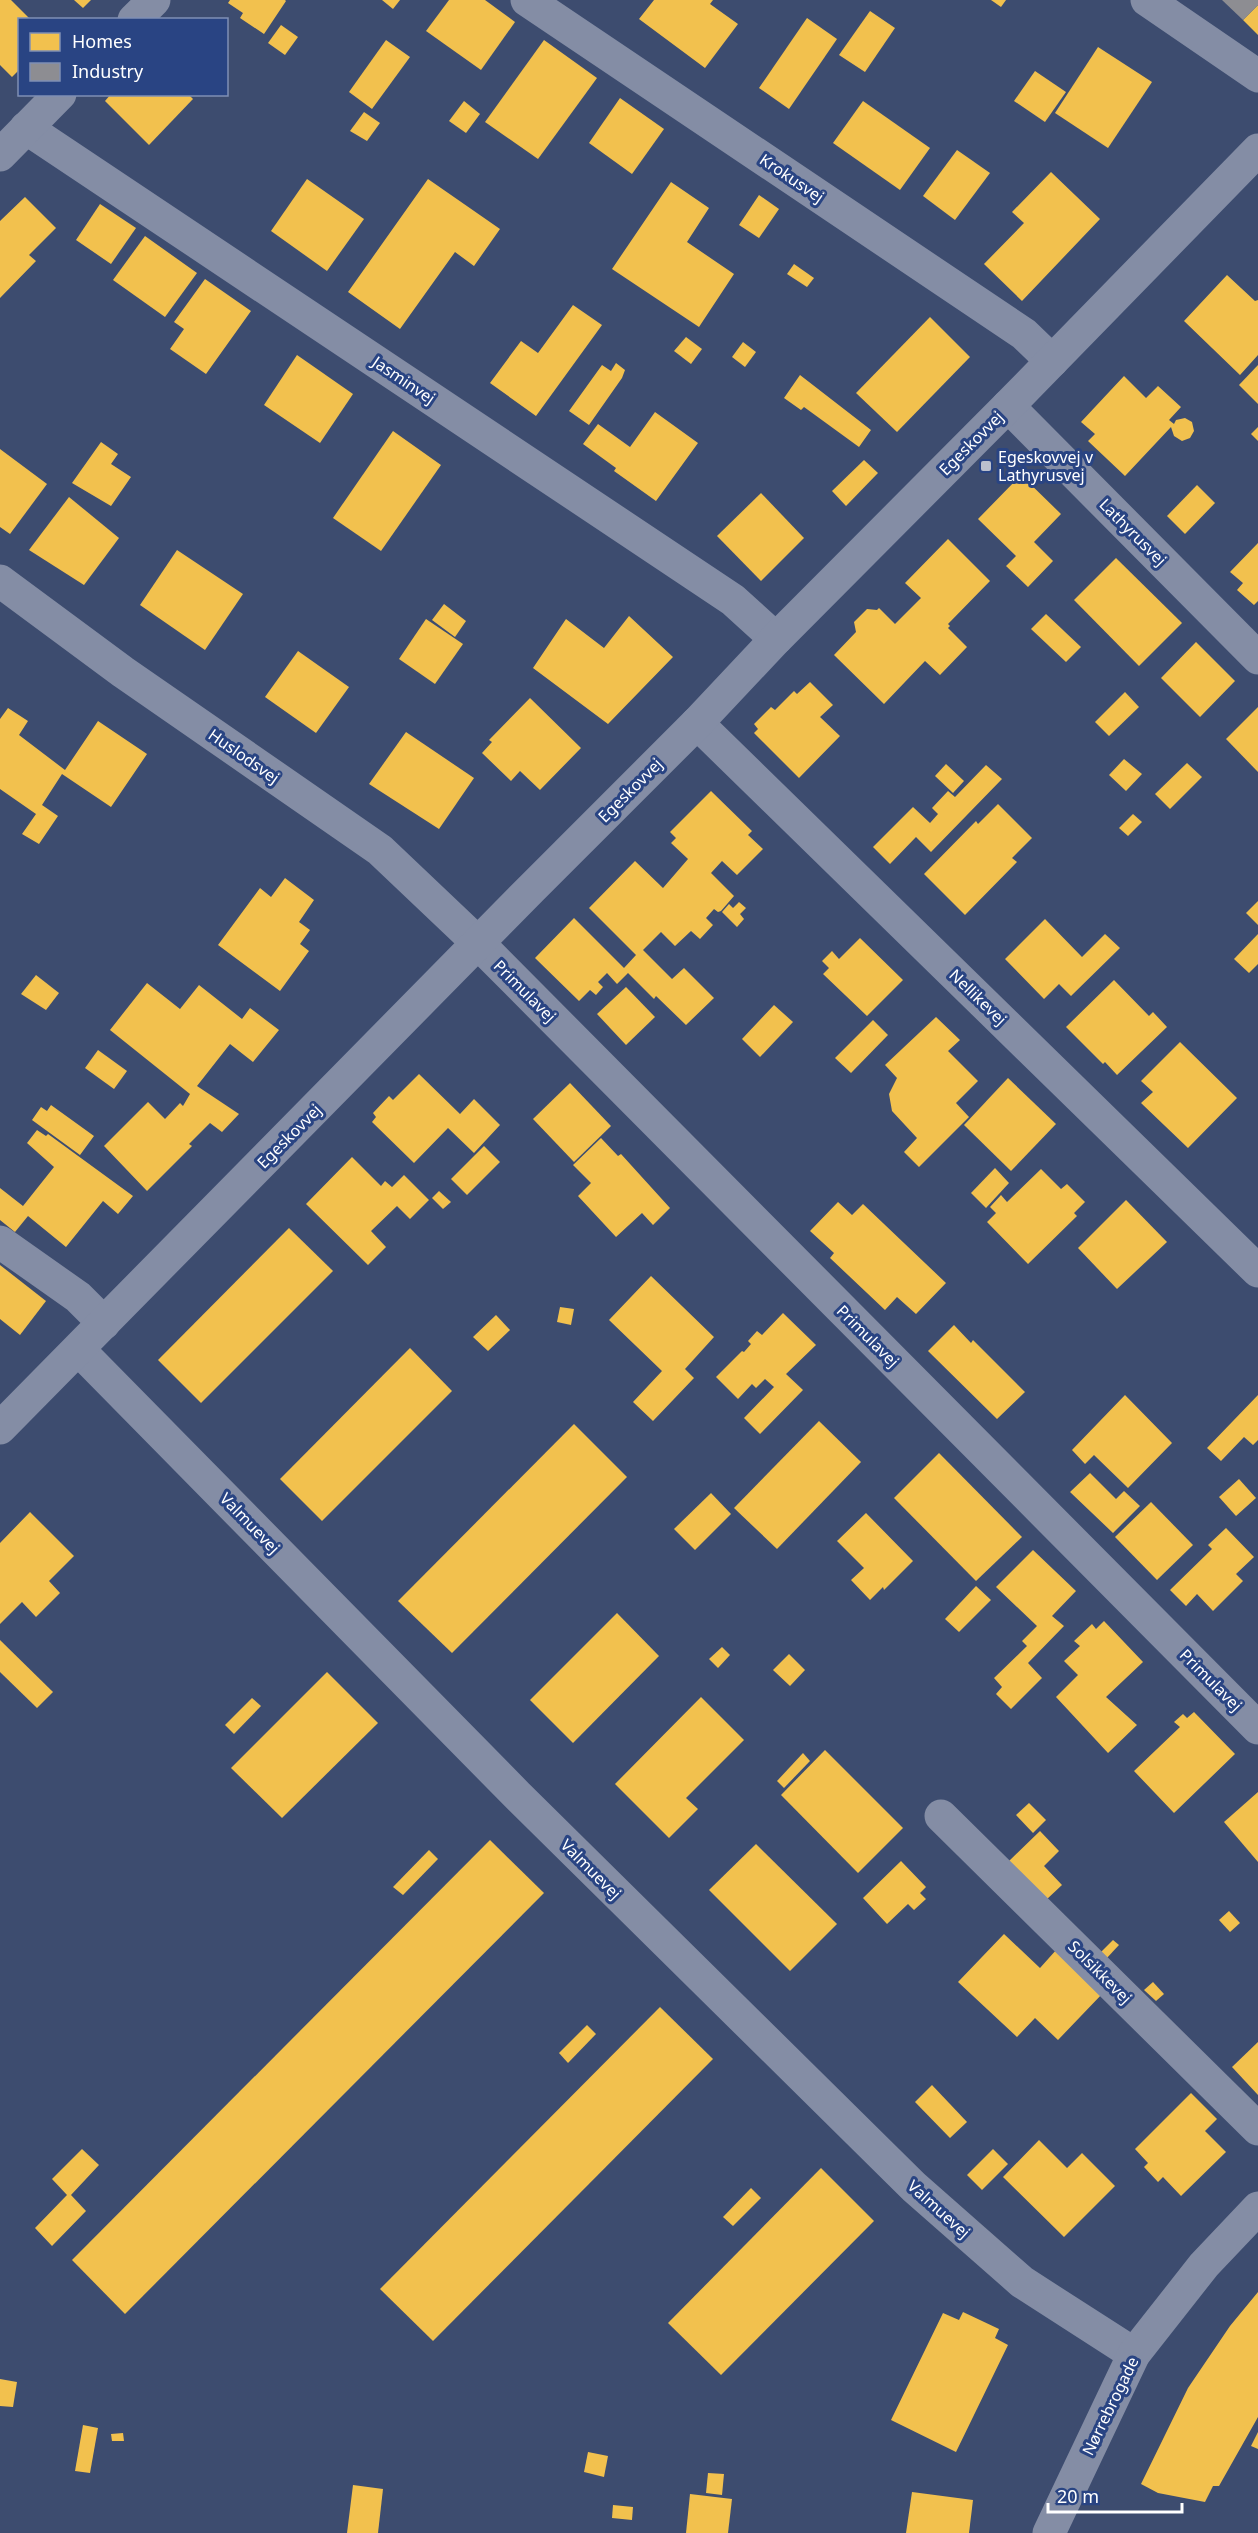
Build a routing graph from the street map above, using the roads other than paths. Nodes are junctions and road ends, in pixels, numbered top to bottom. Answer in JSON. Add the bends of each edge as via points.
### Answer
{"nodes":[{"id":1,"x":153,"y":0,"type":"edge"},
{"id":2,"x":527,"y":0,"type":"edge"},
{"id":3,"x":1147,"y":0,"type":"edge"},
{"id":4,"x":136,"y":18,"type":"edge"},
{"id":5,"x":1258,"y":76,"type":"edge"},
{"id":6,"x":58,"y":96,"type":"edge"},
{"id":7,"x":26,"y":128,"type":"junction"},
{"id":8,"x":1258,"y":150,"type":"edge"},
{"id":9,"x":0,"y":155,"type":"edge"},
{"id":10,"x":1052,"y":361,"type":"junction"},
{"id":11,"x":1008,"y":406,"type":"junction"},
{"id":12,"x":0,"y":581,"type":"edge"},
{"id":13,"x":776,"y":639,"type":"junction"},
{"id":14,"x":1258,"y":658,"type":"edge"},
{"id":15,"x":697,"y":723,"type":"junction"},
{"id":16,"x":478,"y":944,"type":"junction"},
{"id":17,"x":0,"y":1242,"type":"edge"},
{"id":18,"x":1258,"y":1271,"type":"edge"},
{"id":19,"x":104,"y":1323,"type":"junction"},
{"id":20,"x":79,"y":1350,"type":"junction"},
{"id":21,"x":0,"y":1428,"type":"edge"},
{"id":22,"x":1258,"y":1728,"type":"edge"},
{"id":23,"x":941,"y":1816,"type":"dead end"},
{"id":24,"x":1258,"y":2129,"type":"edge"},
{"id":25,"x":1258,"y":2208,"type":"edge"},
{"id":26,"x":1134,"y":2354,"type":"junction"},
{"id":27,"x":1049,"y":2533,"type":"edge"}],
"edges":[{"from":1,"to":4,"type":"street"},
{"from":2,"to":10,"type":"street","name":"Krokusvej","via":[[1024,334]]},
{"from":3,"to":5,"type":"street"},
{"from":6,"to":7,"type":"street"},
{"from":7,"to":9,"type":"street"},
{"from":7,"to":13,"type":"street","name":"Jasminvej","via":[[734,600]]},
{"from":8,"to":10,"type":"street","name":"Egeskovvej"},
{"from":10,"to":11,"type":"street","name":"Egeskovvej"},
{"from":11,"to":13,"type":"street","name":"Egeskovvej"},
{"from":11,"to":14,"type":"street","name":"Lathyrusvej"},
{"from":12,"to":16,"type":"street","name":"Huslodsvej","via":[[123,672],[380,850]]},
{"from":13,"to":15,"type":"street","name":"Egeskovvej"},
{"from":15,"to":16,"type":"street","name":"Egeskovvej"},
{"from":15,"to":18,"type":"street","name":"Nellikevej"},
{"from":16,"to":19,"type":"street","name":"Egeskovvej"},
{"from":16,"to":22,"type":"street","name":"Primulavej"},
{"from":17,"to":19,"type":"street","via":[[78,1297]]},
{"from":19,"to":20,"type":"street","name":"Egeskovvej"},
{"from":20,"to":21,"type":"street","name":"Egeskovvej"},
{"from":20,"to":26,"type":"street","name":"Valmuevej","via":[[517,1795],[914,2187],[1022,2282]]},
{"from":23,"to":24,"type":"street","name":"Solsikkevej"},
{"from":25,"to":26,"type":"street","name":"Nørrebrogade","via":[[1204,2265]]},
{"from":26,"to":27,"type":"street","name":"Nørrebrogade"}]}
